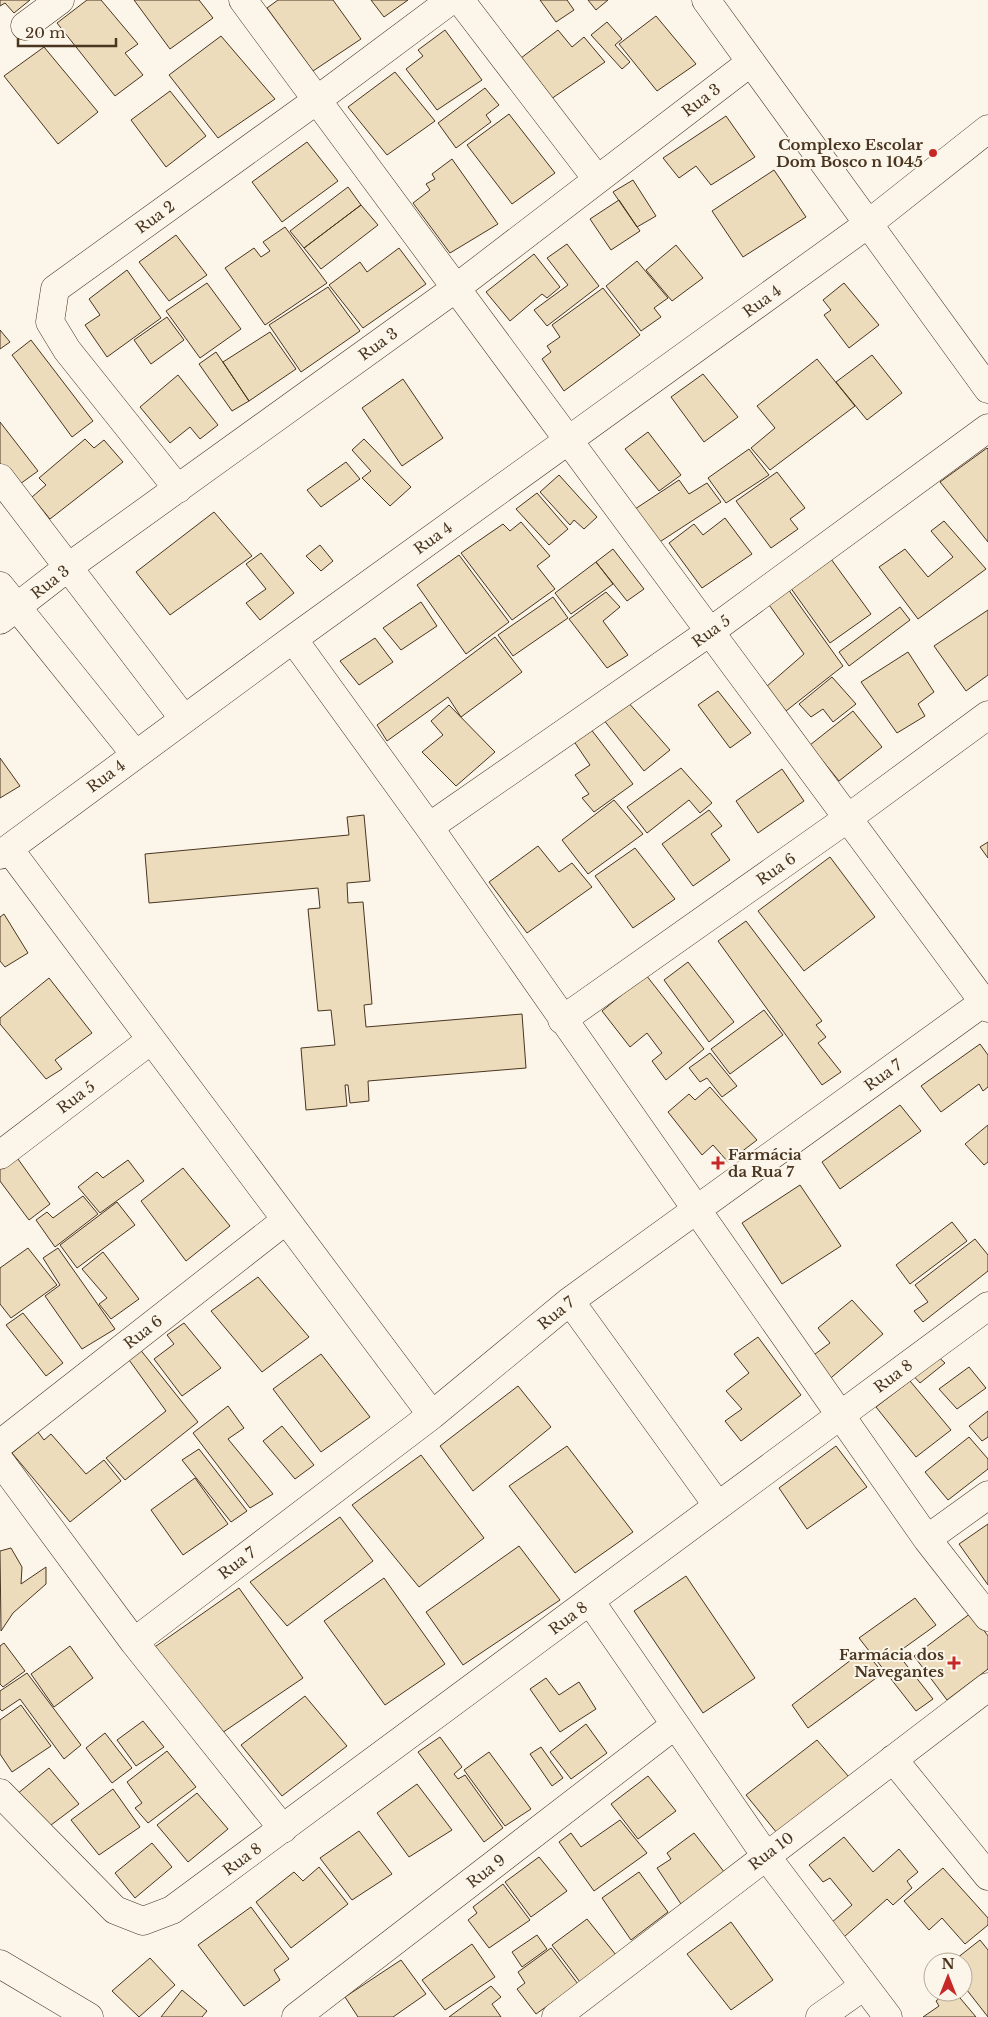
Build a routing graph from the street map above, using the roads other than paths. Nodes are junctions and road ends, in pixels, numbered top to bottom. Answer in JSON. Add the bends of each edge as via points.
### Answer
{"nodes":[{"id":1,"x":60,"y":0,"type":"edge"},
{"id":2,"x":243,"y":0,"type":"edge"},
{"id":3,"x":451,"y":0,"type":"edge"},
{"id":4,"x":460,"y":0,"type":"edge"},
{"id":5,"x":706,"y":0,"type":"edge"},
{"id":6,"x":25,"y":26,"type":"dead end"},
{"id":7,"x":751,"y":62,"type":"junction"},
{"id":8,"x":317,"y":100,"type":"junction"},
{"id":9,"x":988,"y":129,"type":"edge"},
{"id":10,"x":597,"y":179,"type":"junction"},
{"id":11,"x":868,"y":224,"type":"junction"},
{"id":12,"x":456,"y":288,"type":"junction"},
{"id":13,"x":988,"y":389,"type":"edge"},
{"id":14,"x":988,"y":428,"type":"edge"},
{"id":15,"x":570,"y":440,"type":"junction"},
{"id":16,"x":0,"y":478,"type":"edge"},
{"id":17,"x":178,"y":488,"type":"junction"},
{"id":18,"x":67,"y":568,"type":"junction"},
{"id":19,"x":0,"y":586,"type":"edge"},
{"id":20,"x":8,"y":614,"type":"edge"},
{"id":21,"x":711,"y":631,"type":"junction"},
{"id":22,"x":293,"y":639,"type":"junction"},
{"id":23,"x":988,"y":715,"type":"edge"},
{"id":24,"x":184,"y":719,"type":"junction"},
{"id":25,"x":135,"y":754,"type":"junction"},
{"id":26,"x":848,"y":818,"type":"junction"},
{"id":27,"x":429,"y":827,"type":"junction"},
{"id":28,"x":4,"y":852,"type":"edge"},
{"id":29,"x":987,"y":1003,"type":"edge"},
{"id":30,"x":562,"y":1020,"type":"junction"},
{"id":31,"x":151,"y":1040,"type":"junction"},
{"id":32,"x":0,"y":1155,"type":"edge"},
{"id":33,"x":696,"y":1210,"type":"junction"},
{"id":34,"x":286,"y":1220,"type":"junction"},
{"id":35,"x":570,"y":1301,"type":"junction"},
{"id":36,"x":988,"y":1306,"type":"edge"},
{"id":37,"x":432,"y":1416,"type":"junction"},
{"id":38,"x":840,"y":1416,"type":"junction"},
{"id":39,"x":0,"y":1444,"type":"edge"},
{"id":40,"x":0,"y":1461,"type":"edge"},
{"id":41,"x":988,"y":1495,"type":"edge"},
{"id":42,"x":718,"y":1506,"type":"junction"},
{"id":43,"x":927,"y":1539,"type":"junction"},
{"id":44,"x":590,"y":1602,"type":"junction"},
{"id":45,"x":988,"y":1616,"type":"edge"},
{"id":46,"x":134,"y":1642,"type":"junction"},
{"id":47,"x":988,"y":1687,"type":"edge"},
{"id":48,"x":675,"y":1725,"type":"junction"},
{"id":49,"x":893,"y":1759,"type":"junction"},
{"id":50,"x":0,"y":1792,"type":"edge"},
{"id":51,"x":284,"y":1829,"type":"junction"},
{"id":52,"x":766,"y":1856,"type":"junction"},
{"id":53,"x":988,"y":1876,"type":"edge"},
{"id":54,"x":0,"y":1964,"type":"edge"},
{"id":55,"x":864,"y":1986,"type":"junction"},
{"id":56,"x":89,"y":2017,"type":"edge"},
{"id":57,"x":296,"y":2017,"type":"edge"},
{"id":58,"x":556,"y":2017,"type":"edge"},
{"id":59,"x":820,"y":2017,"type":"edge"},
{"id":60,"x":888,"y":2017,"type":"edge"}],
"edges":[{"from":1,"to":6,"type":"street"},
{"from":2,"to":8,"type":"street"},
{"from":3,"to":8,"type":"street","name":"Rua 2"},
{"from":4,"to":10,"type":"street"},
{"from":5,"to":7,"type":"street"},
{"from":7,"to":10,"type":"street","name":"Rua 3"},
{"from":7,"to":11,"type":"street"},
{"from":8,"to":12,"type":"street"},
{"from":8,"to":17,"type":"street","name":"Rua 2","via":[[56,289],[50,322],[67,350]]},
{"from":9,"to":11,"type":"street","name":"Rua 4"},
{"from":10,"to":12,"type":"street","name":"Rua 3"},
{"from":11,"to":13,"type":"street"},
{"from":11,"to":15,"type":"street","name":"Rua 4"},
{"from":12,"to":15,"type":"street"},
{"from":12,"to":17,"type":"street","name":"Rua 3"},
{"from":14,"to":21,"type":"street","name":"Rua 5"},
{"from":15,"to":21,"type":"street"},
{"from":15,"to":22,"type":"street","name":"Rua 4"},
{"from":16,"to":18,"type":"street"},
{"from":17,"to":18,"type":"street","name":"Rua 3"},
{"from":18,"to":20,"type":"street","name":"Rua 3"},
{"from":18,"to":24,"type":"street"},
{"from":19,"to":20,"type":"street"},
{"from":20,"to":25,"type":"street"},
{"from":21,"to":26,"type":"street"},
{"from":21,"to":27,"type":"street","name":"Rua 5"},
{"from":22,"to":24,"type":"street","name":"Rua 4"},
{"from":22,"to":27,"type":"street"},
{"from":23,"to":26,"type":"street","name":"Rua 6"},
{"from":24,"to":25,"type":"street","name":"Rua 4"},
{"from":25,"to":28,"type":"street","name":"Rua 4"},
{"from":26,"to":29,"type":"street"},
{"from":26,"to":30,"type":"street","name":"Rua 6"},
{"from":27,"to":30,"type":"street"},
{"from":28,"to":31,"type":"street"},
{"from":29,"to":33,"type":"street","name":"Rua 7"},
{"from":30,"to":33,"type":"street"},
{"from":31,"to":32,"type":"street","name":"Rua 5"},
{"from":31,"to":34,"type":"street"},
{"from":33,"to":35,"type":"street","name":"Rua 7"},
{"from":33,"to":38,"type":"street"},
{"from":34,"to":37,"type":"street"},
{"from":34,"to":39,"type":"street","name":"Rua 6"},
{"from":35,"to":37,"type":"street","name":"Rua 7"},
{"from":35,"to":42,"type":"street"},
{"from":36,"to":38,"type":"street","name":"Rua 8"},
{"from":37,"to":46,"type":"street","name":"Rua 7"},
{"from":38,"to":42,"type":"street","name":"Rua 8"},
{"from":38,"to":43,"type":"street"},
{"from":40,"to":46,"type":"street"},
{"from":41,"to":43,"type":"street"},
{"from":42,"to":44,"type":"street","name":"Rua 8"},
{"from":43,"to":45,"type":"street"},
{"from":44,"to":48,"type":"street"},
{"from":44,"to":51,"type":"street","name":"Rua 8"},
{"from":46,"to":51,"type":"street"},
{"from":47,"to":49,"type":"street","name":"Rua 10"},
{"from":48,"to":52,"type":"street"},
{"from":48,"to":57,"type":"street","name":"Rua 9"},
{"from":49,"to":52,"type":"street","name":"Rua 10"},
{"from":49,"to":53,"type":"street"},
{"from":50,"to":51,"type":"street","name":"Rua 8","via":[[115,1910],[143,1921],[172,1910]]},
{"from":52,"to":55,"type":"street"},
{"from":52,"to":58,"type":"street","name":"Rua 10"},
{"from":54,"to":56,"type":"street"},
{"from":55,"to":59,"type":"street"},
{"from":55,"to":60,"type":"street"}]}
